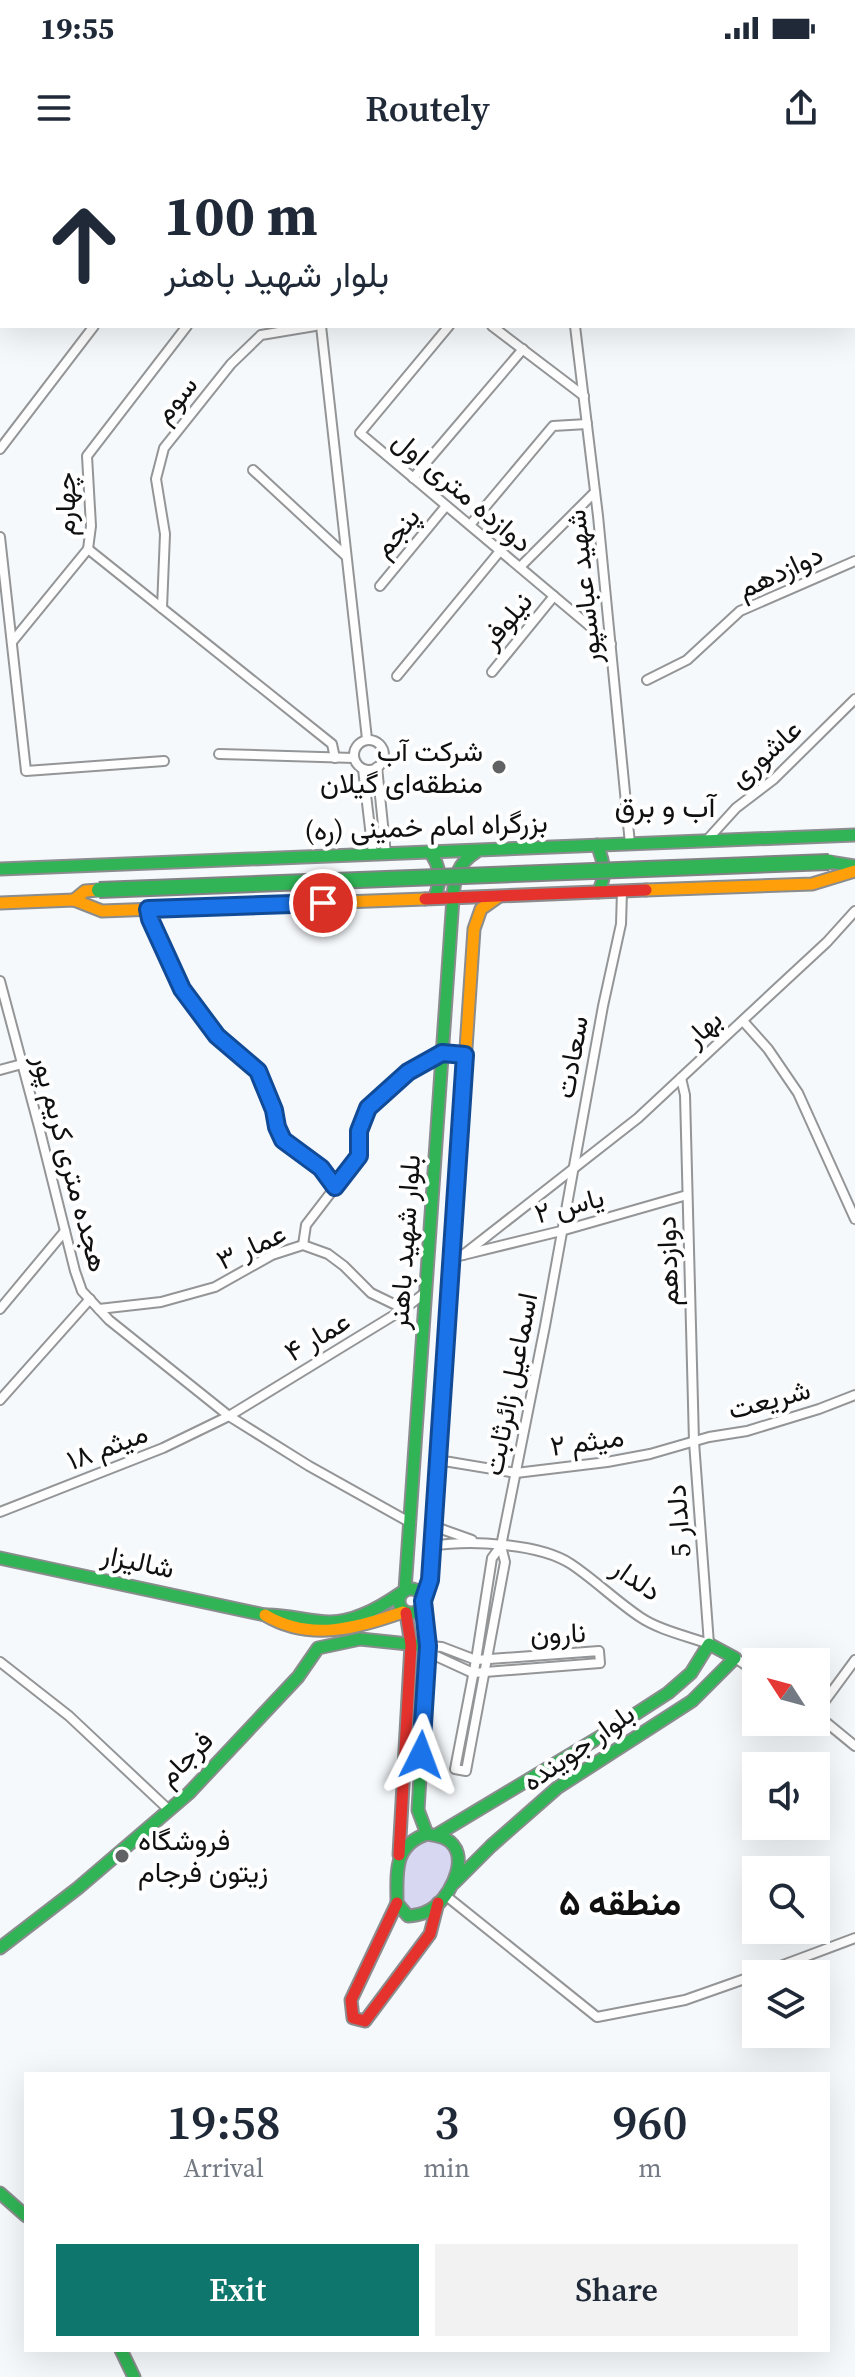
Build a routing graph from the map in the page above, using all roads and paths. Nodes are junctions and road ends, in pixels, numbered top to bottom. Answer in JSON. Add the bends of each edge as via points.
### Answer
{"nodes":[{"id":1,"x":92,"y":328,"type":"edge"},
{"id":2,"x":185,"y":328,"type":"edge"},
{"id":3,"x":305,"y":328,"type":"edge"},
{"id":4,"x":318,"y":328,"type":"edge"},
{"id":5,"x":447,"y":328,"type":"edge"},
{"id":6,"x":495,"y":328,"type":"edge"},
{"id":7,"x":575,"y":328,"type":"edge"},
{"id":8,"x":523,"y":349,"type":"junction"},
{"id":9,"x":584,"y":396,"type":"junction"},
{"id":10,"x":587,"y":424,"type":"junction"},
{"id":11,"x":0,"y":449,"type":"edge"},
{"id":12,"x":253,"y":470,"type":"dead end"},
{"id":13,"x":413,"y":478,"type":"junction"},
{"id":14,"x":595,"y":492,"type":"junction"},
{"id":15,"x":446,"y":506,"type":"junction"},
{"id":16,"x":470,"y":525,"type":"junction"},
{"id":17,"x":0,"y":537,"type":"edge"},
{"id":18,"x":88,"y":549,"type":"junction"},
{"id":19,"x":500,"y":551,"type":"junction"},
{"id":20,"x":347,"y":556,"type":"junction"},
{"id":21,"x":855,"y":561,"type":"edge"},
{"id":22,"x":520,"y":567,"type":"junction"},
{"id":23,"x":380,"y":586,"type":"dead end"},
{"id":24,"x":554,"y":596,"type":"junction"},
{"id":25,"x":162,"y":608,"type":"junction"},
{"id":26,"x":12,"y":642,"type":"junction"},
{"id":27,"x":612,"y":645,"type":"junction"},
{"id":28,"x":492,"y":672,"type":"dead end"},
{"id":29,"x":397,"y":676,"type":"dead end"},
{"id":30,"x":647,"y":680,"type":"dead end"},
{"id":31,"x":855,"y":699,"type":"edge"},
{"id":32,"x":367,"y":739,"type":"junction"},
{"id":33,"x":219,"y":754,"type":"dead end"},
{"id":34,"x":335,"y":758,"type":"junction"},
{"id":35,"x":354,"y":758,"type":"junction"},
{"id":36,"x":164,"y":761,"type":"dead end"},
{"id":37,"x":377,"y":767,"type":"junction"},
{"id":38,"x":363,"y":769,"type":"junction"},
{"id":39,"x":855,"y":835,"type":"edge"},
{"id":40,"x":706,"y":841,"type":"junction"},
{"id":41,"x":630,"y":844,"type":"junction"},
{"id":42,"x":597,"y":845,"type":"junction"},
{"id":43,"x":484,"y":850,"type":"junction"},
{"id":44,"x":430,"y":852,"type":"junction"},
{"id":45,"x":380,"y":854,"type":"junction"},
{"id":46,"x":855,"y":868,"type":"edge"},
{"id":47,"x":0,"y":869,"type":"edge"},
{"id":48,"x":457,"y":869,"type":"junction"},
{"id":49,"x":622,"y":891,"type":"junction"},
{"id":50,"x":598,"y":892,"type":"junction"},
{"id":51,"x":503,"y":896,"type":"junction"},
{"id":52,"x":470,"y":897,"type":"junction"},
{"id":53,"x":434,"y":898,"type":"junction"},
{"id":54,"x":453,"y":898,"type":"junction"},
{"id":55,"x":74,"y":900,"type":"junction"},
{"id":56,"x":0,"y":903,"type":"edge"},
{"id":57,"x":148,"y":909,"type":"junction"},
{"id":58,"x":855,"y":911,"type":"edge"},
{"id":59,"x":0,"y":981,"type":"edge"},
{"id":60,"x":743,"y":1021,"type":"junction"},
{"id":61,"x":442,"y":1053,"type":"junction"},
{"id":62,"x":465,"y":1055,"type":"junction"},
{"id":63,"x":22,"y":1064,"type":"junction"},
{"id":64,"x":0,"y":1070,"type":"edge"},
{"id":65,"x":681,"y":1078,"type":"junction"},
{"id":66,"x":438,"y":1121,"type":"junction"},
{"id":67,"x":461,"y":1123,"type":"junction"},
{"id":68,"x":573,"y":1168,"type":"junction"},
{"id":69,"x":335,"y":1187,"type":"junction"},
{"id":70,"x":687,"y":1195,"type":"junction"},
{"id":71,"x":855,"y":1219,"type":"edge"},
{"id":72,"x":65,"y":1231,"type":"junction"},
{"id":73,"x":561,"y":1231,"type":"junction"},
{"id":74,"x":303,"y":1245,"type":"junction"},
{"id":75,"x":457,"y":1256,"type":"junction"},
{"id":76,"x":426,"y":1292,"type":"junction"},
{"id":77,"x":90,"y":1299,"type":"junction"},
{"id":78,"x":0,"y":1309,"type":"edge"},
{"id":79,"x":99,"y":1309,"type":"junction"},
{"id":80,"x":404,"y":1309,"type":"junction"},
{"id":81,"x":855,"y":1395,"type":"edge"},
{"id":82,"x":0,"y":1400,"type":"edge"},
{"id":83,"x":229,"y":1416,"type":"junction"},
{"id":84,"x":694,"y":1442,"type":"junction"},
{"id":85,"x":438,"y":1460,"type":"junction"},
{"id":86,"x":516,"y":1473,"type":"junction"},
{"id":87,"x":0,"y":1512,"type":"edge"},
{"id":88,"x":411,"y":1523,"type":"junction"},
{"id":89,"x":433,"y":1526,"type":"junction"},
{"id":90,"x":484,"y":1544,"type":"junction"},
{"id":91,"x":432,"y":1546,"type":"junction"},
{"id":92,"x":501,"y":1546,"type":"junction"},
{"id":93,"x":0,"y":1558,"type":"edge"},
{"id":94,"x":403,"y":1592,"type":"junction"},
{"id":95,"x":423,"y":1601,"type":"junction"},
{"id":96,"x":405,"y":1612,"type":"junction"},
{"id":97,"x":322,"y":1626,"type":"junction"},
{"id":98,"x":709,"y":1644,"type":"junction"},
{"id":99,"x":411,"y":1645,"type":"junction"},
{"id":100,"x":428,"y":1646,"type":"junction"},
{"id":101,"x":318,"y":1648,"type":"junction"},
{"id":102,"x":735,"y":1658,"type":"junction"},
{"id":103,"x":487,"y":1659,"type":"junction"},
{"id":104,"x":476,"y":1660,"type":"junction"},
{"id":105,"x":855,"y":1660,"type":"edge"},
{"id":106,"x":0,"y":1662,"type":"edge"},
{"id":107,"x":742,"y":1663,"type":"edge"},
{"id":108,"x":485,"y":1672,"type":"junction"},
{"id":109,"x":473,"y":1673,"type":"junction"},
{"id":110,"x":830,"y":1695,"type":"edge"},
{"id":111,"x":830,"y":1725,"type":"edge"},
{"id":112,"x":855,"y":1746,"type":"edge"},
{"id":113,"x":169,"y":1810,"type":"junction"},
{"id":114,"x":433,"y":1834,"type":"junction"},
{"id":115,"x":399,"y":1855,"type":"junction"},
{"id":116,"x":446,"y":1894,"type":"junction"},
{"id":117,"x":397,"y":1903,"type":"junction"},
{"id":118,"x":855,"y":1938,"type":"edge"},
{"id":119,"x":0,"y":1948,"type":"edge"},
{"id":120,"x":797,"y":1960,"type":"edge"},
{"id":121,"x":742,"y":1980,"type":"edge"},
{"id":122,"x":0,"y":2193,"type":"edge"},
{"id":123,"x":24,"y":2214,"type":"edge"},
{"id":124,"x":122,"y":2352,"type":"edge"},
{"id":125,"x":134,"y":2377,"type":"edge"}],
"edges":[{"from":1,"to":11,"type":"street"},
{"from":2,"to":18,"type":"street","name":"چهارم","via":[[87,456]]},
{"from":3,"to":25,"type":"street","name":"سوم","via":[[261,335],[164,448],[156,479],[165,534]]},
{"from":4,"to":20,"type":"street"},
{"from":5,"to":13,"type":"street","name":"دوازده متری اول","via":[[360,433]]},
{"from":6,"to":8,"type":"street"},
{"from":7,"to":9,"type":"street","name":"شهید عباسپور"},
{"from":8,"to":9,"type":"street"},
{"from":8,"to":13,"type":"street"},
{"from":9,"to":10,"type":"street","name":"شهید عباسپور"},
{"from":10,"to":14,"type":"street","name":"شهید عباسپور"},
{"from":10,"to":16,"type":"street","via":[[553,426]]},
{"from":12,"to":20,"type":"street"},
{"from":13,"to":15,"type":"street","name":"دوازده متری اول"},
{"from":14,"to":22,"type":"street"},
{"from":14,"to":27,"type":"street","name":"شهید عباسپور"},
{"from":15,"to":16,"type":"street","name":"دوازده متری اول"},
{"from":15,"to":23,"type":"street","name":"پنجم"},
{"from":16,"to":19,"type":"street","name":"دوازده متری اول"},
{"from":17,"to":26,"type":"street"},
{"from":18,"to":25,"type":"street"},
{"from":18,"to":26,"type":"street","name":"چهارم"},
{"from":19,"to":22,"type":"street","name":"دوازده متری اول"},
{"from":19,"to":29,"type":"street"},
{"from":20,"to":32,"type":"street"},
{"from":21,"to":30,"type":"street","name":"دوازدهم","via":[[740,611],[687,660]]},
{"from":22,"to":24,"type":"street","name":"دوازده متری اول"},
{"from":24,"to":27,"type":"street","name":"دوازده متری اول"},
{"from":24,"to":28,"type":"street","name":"نیلوفر"},
{"from":25,"to":34,"type":"street","via":[[332,744]]},
{"from":26,"to":36,"type":"street","via":[[26,771]]},
{"from":27,"to":41,"type":"street","name":"شهید عباسپور"},
{"from":31,"to":40,"type":"street","name":"عاشوری"},
{"from":32,"to":35,"type":"street","via":[[355,748]]},
{"from":32,"to":37,"type":"street","via":[[383,749]]},
{"from":33,"to":34,"type":"street"},
{"from":34,"to":35,"type":"street"},
{"from":35,"to":38,"type":"street"},
{"from":37,"to":38,"type":"street"},
{"from":37,"to":45,"type":"street"},
{"from":38,"to":45,"type":"street"},
{"from":39,"to":40,"type":"main road","name":"بزرگراه امام خمینی (ره)"},
{"from":40,"to":41,"type":"main road","name":"بزرگراه امام خمینی (ره)"},
{"from":41,"to":42,"type":"main road","name":"بزرگراه امام خمینی (ره)"},
{"from":42,"to":43,"type":"main road","name":"بزرگراه امام خمینی (ره)"},
{"from":42,"to":50,"type":"main road","via":[[605,872]]},
{"from":43,"to":44,"type":"main road","name":"بزرگراه امام خمینی (ره)"},
{"from":43,"to":48,"type":"main road","via":[[469,855]]},
{"from":44,"to":45,"type":"main road","name":"بزرگراه امام خمینی (ره)"},
{"from":44,"to":53,"type":"main road","via":[[441,874]]},
{"from":45,"to":47,"type":"main road","name":"بزرگراه امام خمینی (ره)"},
{"from":46,"to":49,"type":"main road","name":"بزرگراه امام خمینی (ره)","via":[[812,884]]},
{"from":46,"to":55,"type":"main road","name":"بزرگراه امام خمینی (ره)","bridge":true,"via":[[829,862],[99,890],[85,891]]},
{"from":48,"to":52,"type":"main road"},
{"from":48,"to":54,"type":"main road","name":"بلوار شهید باهنر"},
{"from":49,"to":50,"type":"main road","name":"بزرگراه امام خمینی (ره)"},
{"from":49,"to":68,"type":"street","name":"سعادت","via":[[621,924]]},
{"from":50,"to":51,"type":"main road","name":"بزرگراه امام خمینی (ره)"},
{"from":51,"to":52,"type":"main road","name":"بزرگراه امام خمینی (ره)"},
{"from":51,"to":62,"type":"main road","name":"بلوار شهید باهنر","via":[[485,905],[474,923]]},
{"from":52,"to":54,"type":"main road","name":"بزرگراه امام خمینی (ره)"},
{"from":53,"to":54,"type":"main road","name":"بزرگراه امام خمینی (ره)"},
{"from":53,"to":57,"type":"main road","name":"بزرگراه امام خمینی (ره)"},
{"from":54,"to":61,"type":"main road","name":"بلوار شهید باهنر"},
{"from":55,"to":56,"type":"main road","name":"بزرگراه امام خمینی (ره)"},
{"from":55,"to":57,"type":"main road","name":"بزرگراه امام خمینی (ره)","via":[[101,911]]},
{"from":57,"to":69,"type":"street","via":[[182,989],[217,1036],[258,1071],[283,1140],[321,1168]]},
{"from":58,"to":60,"type":"street","name":"بهار"},
{"from":59,"to":63,"type":"street","name":"هجده متری کریم پور"},
{"from":60,"to":65,"type":"street","name":"بهار"},
{"from":60,"to":71,"type":"street","via":[[798,1093]]},
{"from":61,"to":62,"type":"main road"},
{"from":61,"to":66,"type":"main road","name":"بلوار شهید باهنر"},
{"from":61,"to":69,"type":"street","via":[[408,1072],[368,1108],[359,1131],[359,1156]]},
{"from":62,"to":67,"type":"main road","name":"بلوار شهید باهنر"},
{"from":63,"to":64,"type":"street"},
{"from":63,"to":72,"type":"street","name":"هجده متری کریم پور"},
{"from":65,"to":68,"type":"street","name":"بهار"},
{"from":65,"to":70,"type":"street","name":"دوازدهم"},
{"from":66,"to":67,"type":"main road"},
{"from":66,"to":76,"type":"main road","name":"بلوار شهید باهنر"},
{"from":67,"to":75,"type":"main road","name":"بلوار شهید باهنر"},
{"from":68,"to":73,"type":"street","name":"سعادت"},
{"from":68,"to":75,"type":"street","name":"بهار"},
{"from":69,"to":74,"type":"street","via":[[306,1225]]},
{"from":70,"to":73,"type":"street","name":"یاس ۲"},
{"from":70,"to":84,"type":"street","name":"دوازدهم"},
{"from":72,"to":77,"type":"street","name":"هجده متری کریم پور","via":[[82,1291]]},
{"from":72,"to":78,"type":"street"},
{"from":73,"to":75,"type":"street","name":"یاس ۲"},
{"from":73,"to":86,"type":"street","name":"اسماعیل زائرثابت"},
{"from":74,"to":79,"type":"street","name":"عمار ۳","via":[[272,1255],[215,1287],[161,1302]]},
{"from":74,"to":80,"type":"street","name":"عمار ۳","via":[[328,1254],[371,1293]]},
{"from":75,"to":85,"type":"main road","name":"بلوار شهید باهنر"},
{"from":76,"to":80,"type":"street","name":"عمار ۴"},
{"from":76,"to":88,"type":"main road","name":"بلوار شهید باهنر"},
{"from":77,"to":79,"type":"street","name":"هجده متری کریم پور"},
{"from":77,"to":82,"type":"street"},
{"from":79,"to":83,"type":"street","name":"هجده متری کریم پور"},
{"from":80,"to":83,"type":"street","name":"عمار ۴"},
{"from":81,"to":84,"type":"street","name":"شریعت","via":[[747,1431]]},
{"from":83,"to":87,"type":"street","name":"میثم ۱۸"},
{"from":83,"to":88,"type":"street","name":"هجده متری کریم پور"},
{"from":84,"to":86,"type":"street","name":"میثم ۲","via":[[607,1462]]},
{"from":84,"to":98,"type":"street","name":"دلدار 5"},
{"from":85,"to":86,"type":"street","name":"میثم ۲"},
{"from":85,"to":89,"type":"main road","name":"بلوار شهید باهنر"},
{"from":86,"to":92,"type":"street","name":"اسماعیل زائرثابت"},
{"from":88,"to":94,"type":"main road","name":"بلوار شهید باهنر"},
{"from":89,"to":90,"type":"street"},
{"from":89,"to":91,"type":"main road","name":"بلوار شهید باهنر"},
{"from":90,"to":91,"type":"street"},
{"from":90,"to":92,"type":"street","name":"دلدار"},
{"from":91,"to":95,"type":"main road","name":"بلوار شهید باهنر"},
{"from":92,"to":98,"type":"street","name":"دلدار","via":[[551,1553],[642,1619]]},
{"from":92,"to":103,"type":"street","via":[[505,1562]]},
{"from":92,"to":104,"type":"street","via":[[492,1558]]},
{"from":93,"to":97,"type":"main road","name":"شالیزار"},
{"from":94,"to":95,"type":"main road","via":[[417,1590]]},
{"from":94,"to":96,"type":"main road","via":[[398,1600]]},
{"from":94,"to":97,"type":"main road","name":"شالیزار","via":[[352,1618]]},
{"from":95,"to":96,"type":"main road","via":[[418,1611]]},
{"from":95,"to":100,"type":"main road","name":"بلوار شهید باهنر"},
{"from":96,"to":97,"type":"main road","name":"شالیزار","via":[[340,1632]]},
{"from":96,"to":99,"type":"main road"},
{"from":97,"to":101,"type":"main road"},
{"from":98,"to":102,"type":"main road","name":"دلدار"},
{"from":98,"to":114,"type":"main road","name":"بلوار جوینده","via":[[691,1673],[668,1693]]},
{"from":99,"to":100,"type":"main road"},
{"from":99,"to":101,"type":"main road","via":[[360,1639]]},
{"from":99,"to":115,"type":"main road"},
{"from":100,"to":104,"type":"street","name":"نارون"},
{"from":100,"to":109,"type":"street","name":"نارون","via":[[436,1656]]},
{"from":100,"to":114,"type":"main road","name":"بلوار شهید باهنر","via":[[418,1810]]},
{"from":101,"to":113,"type":"main road","name":"فرجام","via":[[298,1677]]},
{"from":102,"to":107,"type":"street","name":"دلدار"},
{"from":102,"to":116,"type":"main road","name":"بلوار جوینده","via":[[692,1701],[557,1788]]},
{"from":103,"to":104,"type":"street","name":"نارون"},
{"from":103,"to":108,"type":"street"},
{"from":103,"to":108,"type":"street","name":"نارون","via":[[599,1651],[600,1663]]},
{"from":104,"to":109,"type":"street"},
{"from":105,"to":110,"type":"street"},
{"from":106,"to":113,"type":"street","via":[[69,1716]]},
{"from":108,"to":109,"type":"street","name":"نارون"},
{"from":108,"to":109,"type":"street","via":[[466,1771],[455,1769]]},
{"from":111,"to":112,"type":"street"},
{"from":113,"to":119,"type":"main road","name":"فرجام"},
{"from":114,"to":115,"type":"main road","via":[[418,1835]]},
{"from":114,"to":116,"type":"main road","via":[[455,1846],[459,1857],[459,1870]]},
{"from":115,"to":117,"type":"main road"},
{"from":116,"to":117,"type":"main road","via":[[415,1917]]},
{"from":116,"to":117,"type":"main road","via":[[430,1934],[365,2021],[353,2018],[351,2000]]},
{"from":116,"to":121,"type":"street","via":[[597,2017],[685,2000]]},
{"from":118,"to":120,"type":"street"},
{"from":122,"to":123,"type":"main road"},
{"from":124,"to":125,"type":"main road"}]}
